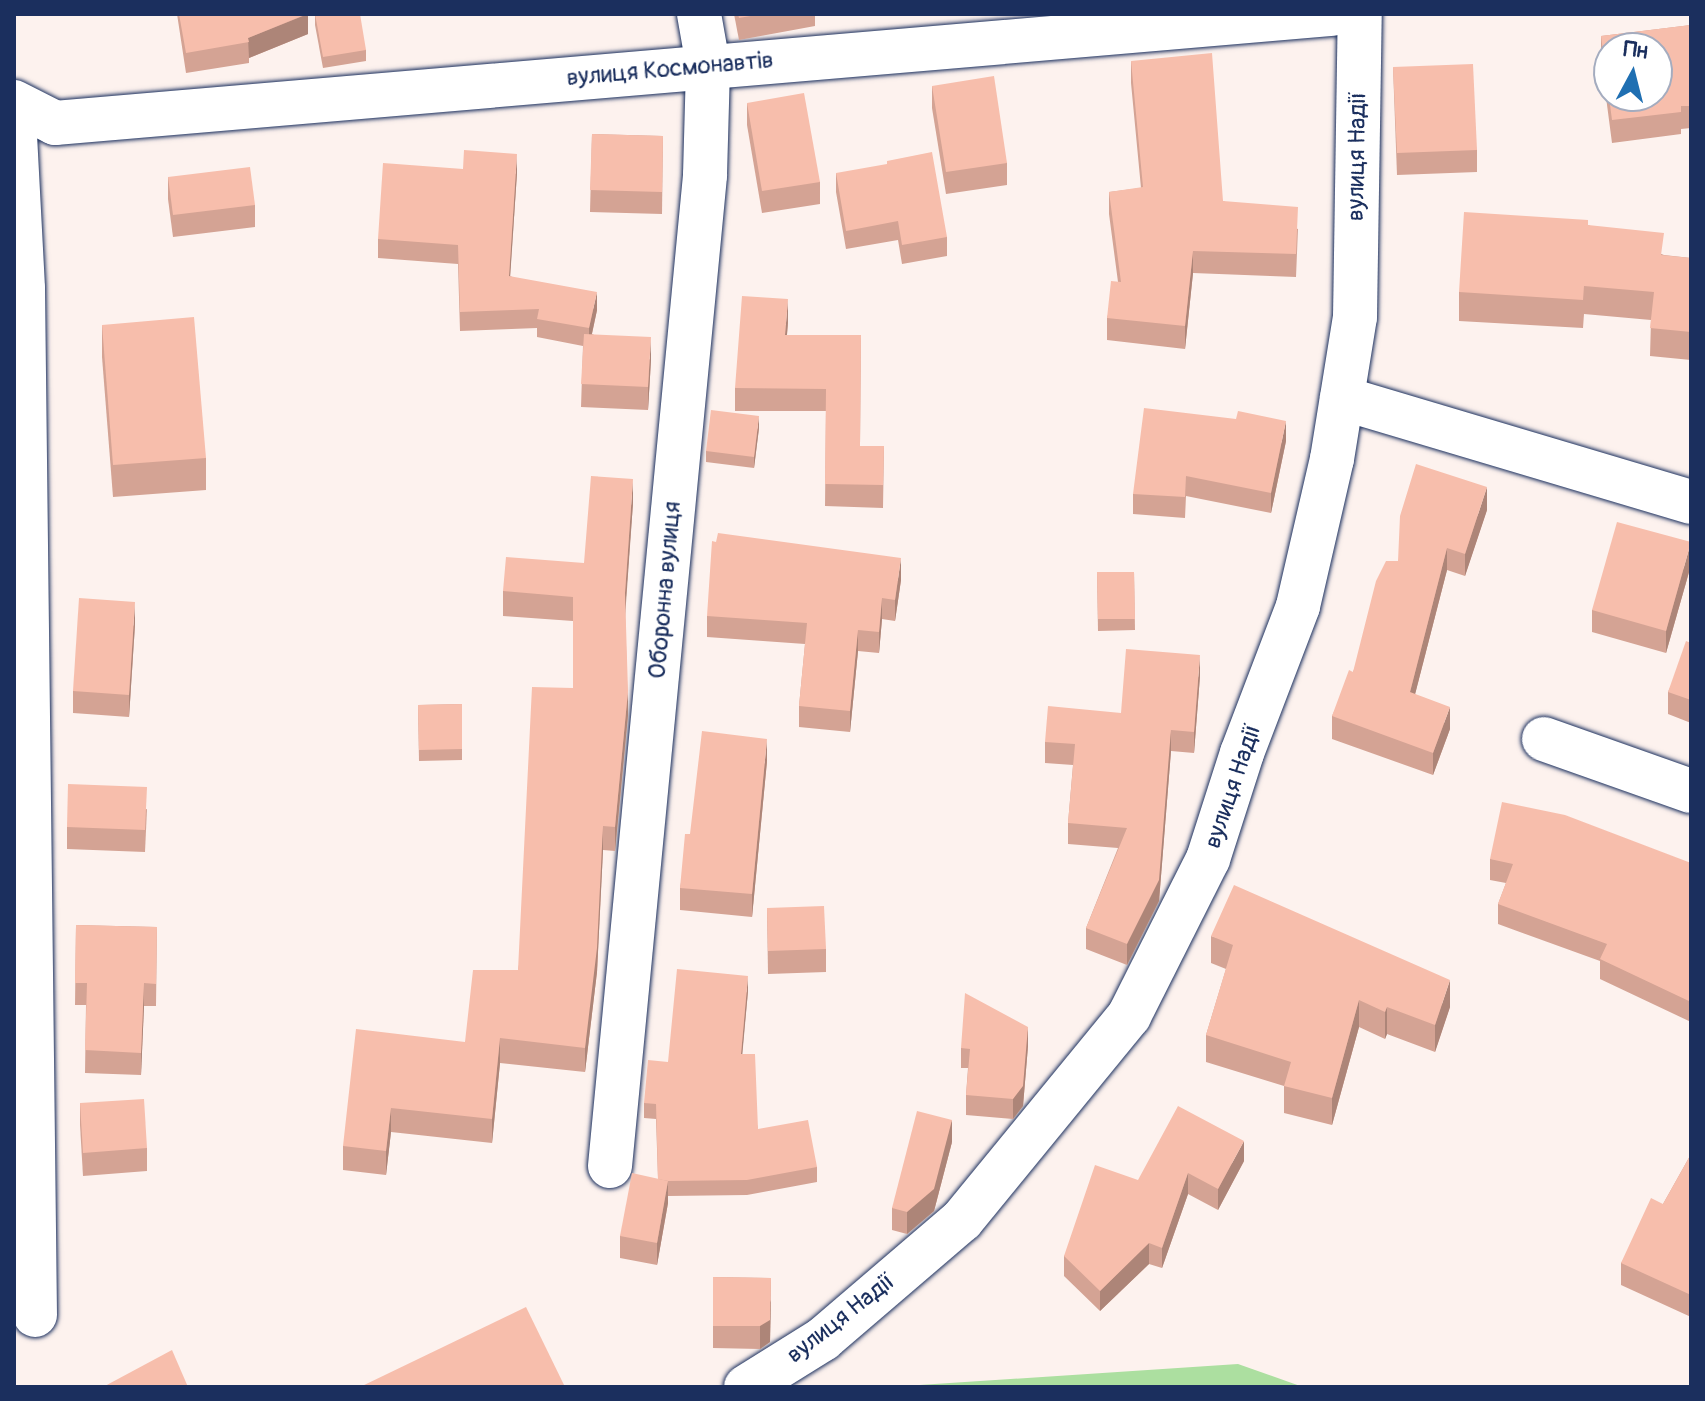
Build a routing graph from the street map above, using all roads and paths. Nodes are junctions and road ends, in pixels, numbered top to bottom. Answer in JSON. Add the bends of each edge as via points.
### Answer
{"nodes":[{"id":1,"x":699,"y":14,"type":"edge"},
{"id":2,"x":1332,"y":14,"type":"edge"},
{"id":3,"x":1360,"y":14,"type":"edge"},
{"id":4,"x":708,"y":65,"type":"junction"},
{"id":5,"x":14,"y":102,"type":"edge"},
{"id":6,"x":14,"y":116,"type":"edge"},
{"id":7,"x":19,"y":291,"type":"edge"},
{"id":8,"x":1342,"y":398,"type":"junction"},
{"id":9,"x":1691,"y":502,"type":"edge"},
{"id":10,"x":1544,"y":739,"type":"dead end"},
{"id":11,"x":1691,"y":791,"type":"edge"},
{"id":12,"x":610,"y":1166,"type":"dead end"},
{"id":13,"x":35,"y":1315,"type":"dead end"},
{"id":14,"x":746,"y":1387,"type":"edge"}],
"edges":[{"from":1,"to":4,"type":"street","name":"Оборонна вулиця"},
{"from":2,"to":4,"type":"street","name":"вулиця Космонавтів"},
{"from":3,"to":8,"type":"street","name":"вулиця Надії","via":[[1355,317]]},
{"from":4,"to":5,"type":"street","name":"вулиця Космонавтів","via":[[55,123]]},
{"from":4,"to":12,"type":"street","name":"Оборонна вулиця","via":[[705,175]]},
{"from":6,"to":7,"type":"street"},
{"from":7,"to":13,"type":"street"},
{"from":8,"to":9,"type":"street"},
{"from":8,"to":14,"type":"street","name":"вулиця Надії","via":[[1298,606],[1208,859],[1129,1016],[962,1220],[823,1339]]},
{"from":10,"to":11,"type":"street"}]}
